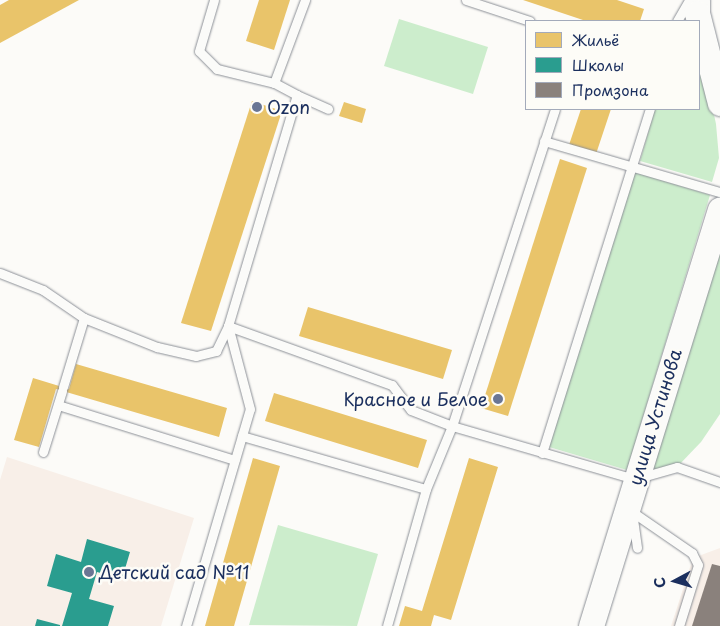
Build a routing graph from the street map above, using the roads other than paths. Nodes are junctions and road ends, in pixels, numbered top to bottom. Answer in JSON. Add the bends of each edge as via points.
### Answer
{"nodes":[{"id":1,"x":214,"y":0,"type":"edge"},
{"id":2,"x":305,"y":0,"type":"edge"},
{"id":3,"x":466,"y":0,"type":"edge"},
{"id":4,"x":689,"y":0,"type":"edge"},
{"id":5,"x":697,"y":0,"type":"edge"},
{"id":6,"x":527,"y":20,"type":"edge"},
{"id":7,"x":678,"y":20,"type":"edge"},
{"id":8,"x":699,"y":20,"type":"edge"},
{"id":9,"x":700,"y":25,"type":"edge"},
{"id":10,"x":274,"y":83,"type":"junction"},
{"id":11,"x":297,"y":95,"type":"junction"},
{"id":12,"x":720,"y":103,"type":"edge"},
{"id":13,"x":328,"y":108,"type":"dead end"},
{"id":14,"x":555,"y":110,"type":"edge"},
{"id":15,"x":650,"y":110,"type":"edge"},
{"id":16,"x":544,"y":141,"type":"junction"},
{"id":17,"x":632,"y":167,"type":"junction"},
{"id":18,"x":720,"y":192,"type":"edge"},
{"id":19,"x":720,"y":209,"type":"edge"},
{"id":20,"x":0,"y":273,"type":"edge"},
{"id":21,"x":84,"y":318,"type":"junction"},
{"id":22,"x":228,"y":326,"type":"junction"},
{"id":23,"x":58,"y":405,"type":"junction"},
{"id":24,"x":452,"y":426,"type":"junction"},
{"id":25,"x":242,"y":436,"type":"junction"},
{"id":26,"x":43,"y":452,"type":"dead end"},
{"id":27,"x":542,"y":453,"type":"junction"},
{"id":28,"x":235,"y":460,"type":"junction"},
{"id":29,"x":635,"y":479,"type":"junction"},
{"id":30,"x":720,"y":482,"type":"edge"},
{"id":31,"x":426,"y":489,"type":"junction"},
{"id":32,"x":630,"y":510,"type":"junction"},
{"id":33,"x":637,"y":548,"type":"dead end"},
{"id":34,"x":186,"y":626,"type":"edge"},
{"id":35,"x":387,"y":626,"type":"edge"},
{"id":36,"x":591,"y":626,"type":"edge"},
{"id":37,"x":678,"y":626,"type":"edge"}],
"edges":[{"from":1,"to":10,"type":"lane","via":[[199,51],[217,69]]},
{"from":2,"to":10,"type":"lane"},
{"from":3,"to":6,"type":"lane"},
{"from":4,"to":7,"type":"lane"},
{"from":5,"to":8,"type":"street"},
{"from":9,"to":12,"type":"street"},
{"from":10,"to":11,"type":"lane"},
{"from":11,"to":13,"type":"lane"},
{"from":11,"to":22,"type":"lane"},
{"from":14,"to":16,"type":"lane"},
{"from":15,"to":17,"type":"lane"},
{"from":16,"to":17,"type":"lane"},
{"from":16,"to":24,"type":"lane"},
{"from":17,"to":18,"type":"lane"},
{"from":17,"to":27,"type":"lane"},
{"from":19,"to":29,"type":"street","name":"улица Устинова"},
{"from":20,"to":21,"type":"lane","via":[[43,290]]},
{"from":21,"to":22,"type":"lane","via":[[157,347],[196,356],[216,351]]},
{"from":21,"to":23,"type":"lane"},
{"from":22,"to":24,"type":"lane","via":[[392,385],[411,410]]},
{"from":22,"to":25,"type":"lane","via":[[250,409]]},
{"from":23,"to":26,"type":"lane"},
{"from":23,"to":28,"type":"lane"},
{"from":24,"to":27,"type":"lane"},
{"from":24,"to":31,"type":"lane"},
{"from":25,"to":28,"type":"lane"},
{"from":25,"to":31,"type":"lane"},
{"from":27,"to":29,"type":"lane"},
{"from":28,"to":34,"type":"lane"},
{"from":29,"to":30,"type":"lane","via":[[677,467]]},
{"from":29,"to":32,"type":"street","name":"улица Устинова"},
{"from":31,"to":35,"type":"lane"},
{"from":32,"to":33,"type":"lane"},
{"from":32,"to":36,"type":"street","name":"улица Устинова"},
{"from":32,"to":37,"type":"lane","via":[[692,553],[698,565]]}]}
